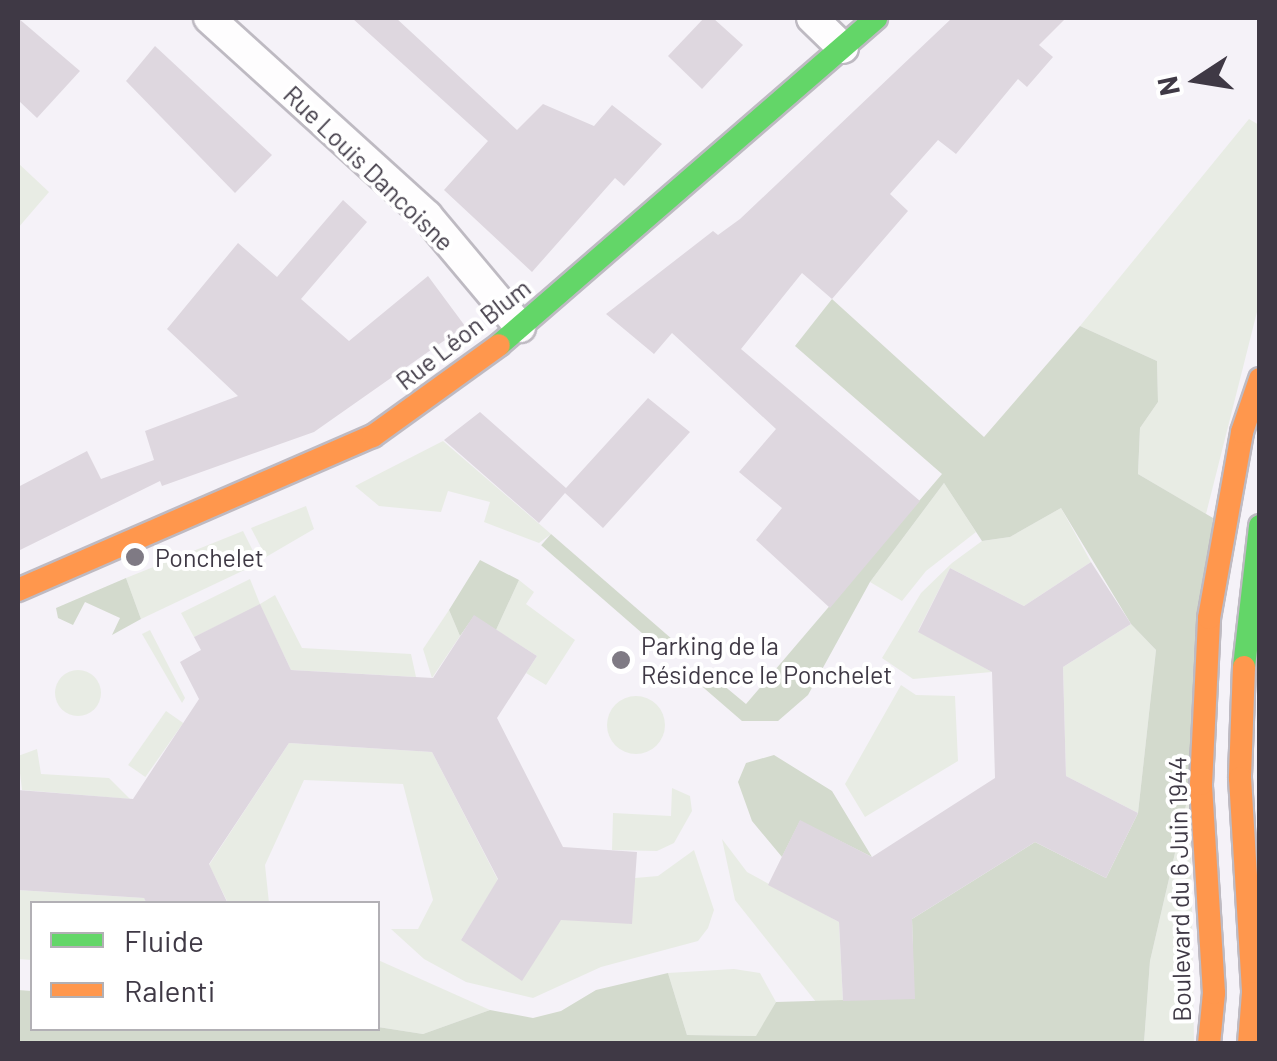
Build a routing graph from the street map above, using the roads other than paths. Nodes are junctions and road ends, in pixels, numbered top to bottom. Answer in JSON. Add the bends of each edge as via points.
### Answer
{"nodes":[{"id":1,"x":210,"y":18,"type":"edge"},
{"id":2,"x":812,"y":18,"type":"edge"},
{"id":3,"x":876,"y":18,"type":"edge"},
{"id":4,"x":843,"y":48,"type":"junction"},
{"id":5,"x":520,"y":326,"type":"junction"},
{"id":6,"x":1260,"y":379,"type":"edge"},
{"id":7,"x":1260,"y":526,"type":"edge"},
{"id":8,"x":18,"y":590,"type":"edge"},
{"id":9,"x":1209,"y":1044,"type":"edge"},
{"id":10,"x":1249,"y":1044,"type":"edge"}],
"edges":[{"from":1,"to":5,"type":"street","name":"Rue Louis Dancoisne","via":[[428,216]]},
{"from":2,"to":4,"type":"street"},
{"from":3,"to":4,"type":"main road","name":"Rue Léon Blum"},
{"from":4,"to":5,"type":"main road","name":"Rue Léon Blum"},
{"from":5,"to":8,"type":"main road","name":"Rue Léon Blum","via":[[373,436]]},
{"from":6,"to":9,"type":"main road","name":"Boulevard du 6 Juin 1944","via":[[1242,432],[1209,618],[1201,784],[1214,993]]},
{"from":7,"to":10,"type":"main road","via":[[1242,683]]}]}
